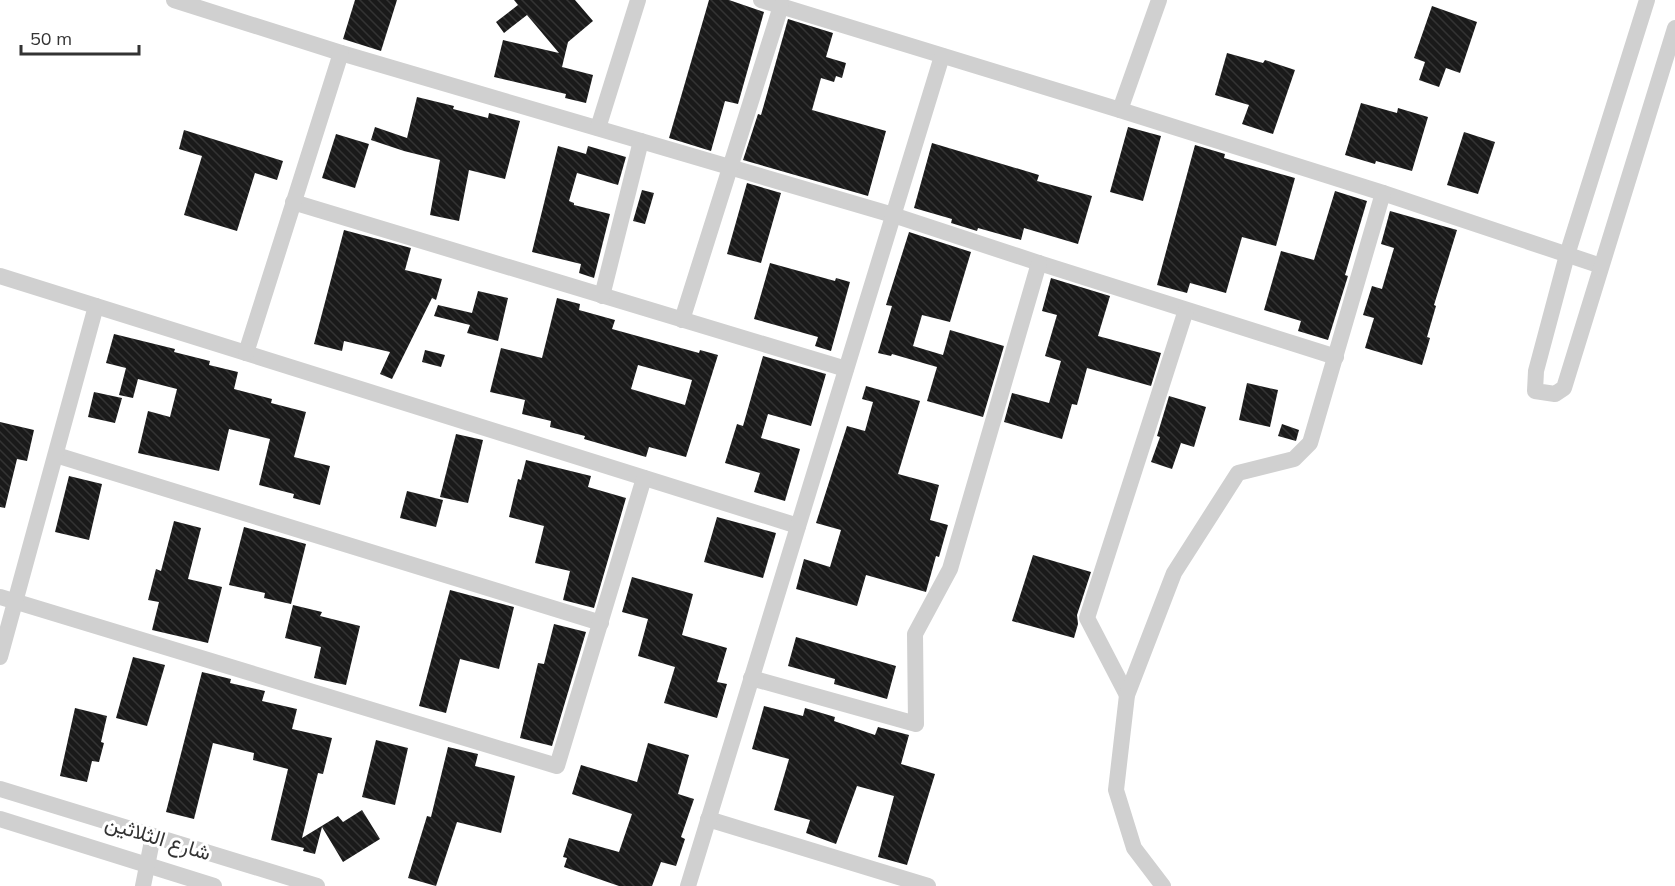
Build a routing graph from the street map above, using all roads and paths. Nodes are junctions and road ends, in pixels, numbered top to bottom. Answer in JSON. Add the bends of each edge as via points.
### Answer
{"nodes":[{"id":1,"x":174,"y":0,"type":"edge"},
{"id":2,"x":638,"y":0,"type":"edge"},
{"id":3,"x":760,"y":0,"type":"edge"},
{"id":4,"x":1159,"y":0,"type":"edge"},
{"id":5,"x":1647,"y":0,"type":"edge"},
{"id":6,"x":781,"y":6,"type":"junction"},
{"id":7,"x":1675,"y":28,"type":"edge"},
{"id":8,"x":340,"y":53,"type":"junction"},
{"id":9,"x":942,"y":56,"type":"junction"},
{"id":10,"x":1120,"y":110,"type":"junction"},
{"id":11,"x":598,"y":128,"type":"junction"},
{"id":12,"x":641,"y":141,"type":"junction"},
{"id":13,"x":730,"y":167,"type":"junction"},
{"id":14,"x":1383,"y":193,"type":"junction"},
{"id":15,"x":293,"y":202,"type":"junction"},
{"id":16,"x":893,"y":215,"type":"junction"},
{"id":17,"x":1567,"y":255,"type":"junction"},
{"id":18,"x":1039,"y":263,"type":"junction"},
{"id":19,"x":1601,"y":266,"type":"junction"},
{"id":20,"x":0,"y":276,"type":"edge"},
{"id":21,"x":602,"y":296,"type":"junction"},
{"id":22,"x":96,"y":306,"type":"junction"},
{"id":23,"x":1186,"y":310,"type":"junction"},
{"id":24,"x":682,"y":320,"type":"junction"},
{"id":25,"x":246,"y":353,"type":"junction"},
{"id":26,"x":1336,"y":357,"type":"junction"},
{"id":27,"x":846,"y":369,"type":"junction"},
{"id":28,"x":56,"y":455,"type":"junction"},
{"id":29,"x":645,"y":478,"type":"junction"},
{"id":30,"x":798,"y":526,"type":"junction"},
{"id":31,"x":8,"y":599,"type":"edge"},
{"id":32,"x":601,"y":623,"type":"junction"},
{"id":33,"x":0,"y":657,"type":"edge"},
{"id":34,"x":751,"y":678,"type":"junction"},
{"id":35,"x":1127,"y":695,"type":"junction"},
{"id":36,"x":0,"y":789,"type":"edge"},
{"id":37,"x":0,"y":819,"type":"edge"},
{"id":38,"x":708,"y":819,"type":"junction"},
{"id":39,"x":153,"y":836,"type":"junction"},
{"id":40,"x":147,"y":865,"type":"junction"},
{"id":41,"x":143,"y":886,"type":"edge"},
{"id":42,"x":214,"y":886,"type":"edge"},
{"id":43,"x":317,"y":886,"type":"edge"},
{"id":44,"x":687,"y":886,"type":"edge"},
{"id":45,"x":928,"y":886,"type":"edge"},
{"id":46,"x":1162,"y":886,"type":"edge"}],
"edges":[{"from":1,"to":8,"type":"street"},
{"from":2,"to":11,"type":"street"},
{"from":3,"to":6,"type":"street"},
{"from":4,"to":10,"type":"street"},
{"from":5,"to":17,"type":"street"},
{"from":6,"to":9,"type":"street"},
{"from":6,"to":13,"type":"street"},
{"from":7,"to":19,"type":"street"},
{"from":8,"to":11,"type":"street"},
{"from":8,"to":15,"type":"street"},
{"from":9,"to":10,"type":"street"},
{"from":9,"to":16,"type":"street"},
{"from":10,"to":14,"type":"street"},
{"from":11,"to":12,"type":"street"},
{"from":12,"to":13,"type":"street"},
{"from":12,"to":21,"type":"street"},
{"from":13,"to":16,"type":"street"},
{"from":13,"to":24,"type":"street"},
{"from":14,"to":17,"type":"street"},
{"from":14,"to":26,"type":"street"},
{"from":15,"to":21,"type":"street"},
{"from":15,"to":25,"type":"street"},
{"from":16,"to":18,"type":"street"},
{"from":16,"to":27,"type":"street"},
{"from":17,"to":19,"type":"street"},
{"from":17,"to":19,"type":"street","via":[[1536,370],[1535,391],[1555,394],[1564,388]]},
{"from":18,"to":23,"type":"street"},
{"from":18,"to":34,"type":"street","via":[[950,569],[915,634],[916,724]]},
{"from":20,"to":22,"type":"street"},
{"from":21,"to":24,"type":"street"},
{"from":22,"to":25,"type":"street"},
{"from":22,"to":28,"type":"street"},
{"from":23,"to":26,"type":"street"},
{"from":23,"to":35,"type":"street","via":[[1087,618]]},
{"from":24,"to":27,"type":"street"},
{"from":25,"to":29,"type":"street"},
{"from":26,"to":35,"type":"street","via":[[1310,443],[1294,459],[1238,473],[1179,564]]},
{"from":27,"to":30,"type":"street"},
{"from":28,"to":31,"type":"street"},
{"from":28,"to":32,"type":"street"},
{"from":29,"to":30,"type":"street"},
{"from":29,"to":32,"type":"street"},
{"from":30,"to":34,"type":"street"},
{"from":31,"to":32,"type":"street","via":[[558,766]]},
{"from":31,"to":33,"type":"street"},
{"from":34,"to":38,"type":"street"},
{"from":35,"to":46,"type":"street","via":[[1116,790],[1134,848]]},
{"from":36,"to":39,"type":"street","name":"شارع الثلاثين"},
{"from":37,"to":40,"type":"street","name":"شارع الثلاثين"},
{"from":38,"to":44,"type":"street"},
{"from":38,"to":45,"type":"street"},
{"from":39,"to":40,"type":"street"},
{"from":39,"to":43,"type":"street","name":"شارع الثلاثين"},
{"from":40,"to":41,"type":"street"},
{"from":40,"to":42,"type":"street","name":"شارع الثلاثين"}]}
